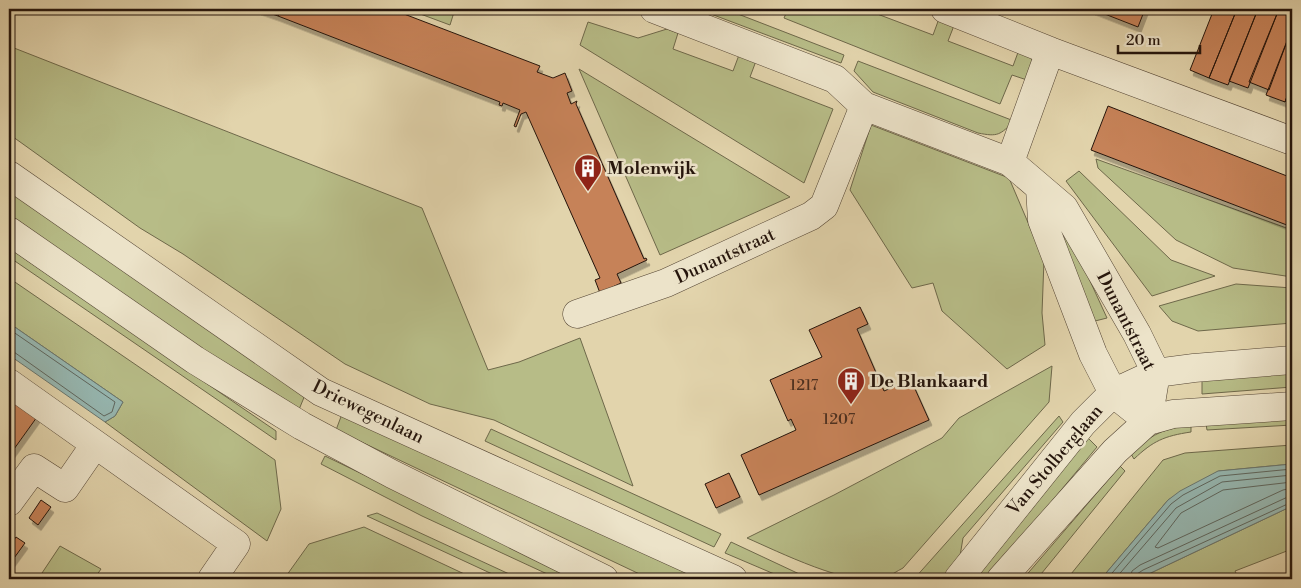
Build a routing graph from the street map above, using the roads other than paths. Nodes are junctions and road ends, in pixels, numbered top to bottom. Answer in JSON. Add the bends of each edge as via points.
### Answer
{"nodes":[{"id":1,"x":654,"y":9,"type":"edge"},
{"id":2,"x":946,"y":9,"type":"edge"},
{"id":3,"x":1050,"y":51,"type":"junction"},
{"id":4,"x":864,"y":106,"type":"junction"},
{"id":5,"x":1292,"y":141,"type":"edge"},
{"id":6,"x":1010,"y":162,"type":"junction"},
{"id":7,"x":9,"y":175,"type":"edge"},
{"id":8,"x":1040,"y":188,"type":"junction"},
{"id":9,"x":9,"y":231,"type":"edge"},
{"id":10,"x":577,"y":314,"type":"dead end"},
{"id":11,"x":1292,"y":360,"type":"edge"},
{"id":12,"x":1156,"y":373,"type":"junction"},
{"id":13,"x":9,"y":383,"type":"edge"},
{"id":14,"x":1113,"y":393,"type":"junction"},
{"id":15,"x":1292,"y":406,"type":"edge"},
{"id":16,"x":1148,"y":421,"type":"junction"},
{"id":17,"x":94,"y":446,"type":"junction"},
{"id":18,"x":9,"y":502,"type":"edge"},
{"id":19,"x":212,"y":579,"type":"edge"},
{"id":20,"x":604,"y":579,"type":"edge"},
{"id":21,"x":733,"y":579,"type":"edge"},
{"id":22,"x":958,"y":579,"type":"edge"},
{"id":23,"x":1002,"y":579,"type":"edge"}],
"edges":[{"from":1,"to":4,"type":"street","name":"Dunantstraat","via":[[835,79]]},
{"from":2,"to":3,"type":"street"},
{"from":3,"to":5,"type":"street"},
{"from":3,"to":6,"type":"street"},
{"from":4,"to":6,"type":"street","name":"Dunantstraat"},
{"from":4,"to":10,"type":"street","name":"Dunantstraat","via":[[824,206],[811,216],[666,283]]},
{"from":6,"to":8,"type":"street","name":"Dunantstraat"},
{"from":7,"to":21,"type":"street","name":"Driewegenlaan","via":[[321,392]]},
{"from":8,"to":12,"type":"street","name":"Dunantstraat","via":[[1064,208]]},
{"from":8,"to":14,"type":"street","name":"Dunantstraat","via":[[1042,220],[1092,354]]},
{"from":9,"to":20,"type":"street","via":[[195,360],[302,426]]},
{"from":11,"to":12,"type":"street","name":"Van Stolberglaan"},
{"from":12,"to":14,"type":"street","name":"Van Stolberglaan"},
{"from":12,"to":16,"type":"street","name":"Dunantstraat"},
{"from":13,"to":17,"type":"street"},
{"from":14,"to":16,"type":"street","name":"Dunantstraat"},
{"from":14,"to":22,"type":"street","name":"Van Stolberglaan","via":[[1082,422]]},
{"from":15,"to":16,"type":"street","via":[[1173,414]]},
{"from":16,"to":23,"type":"street","via":[[1115,451]]},
{"from":17,"to":18,"type":"street","via":[[65,488],[34,468]]},
{"from":17,"to":19,"type":"street","via":[[236,544]]}]}
